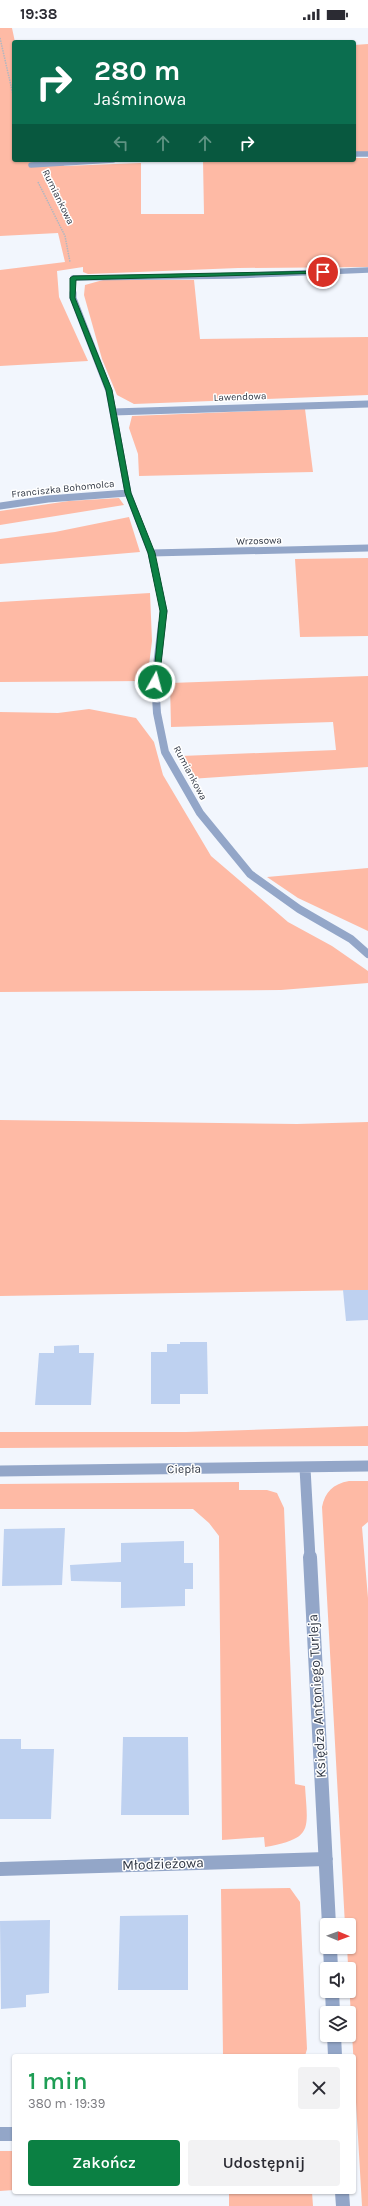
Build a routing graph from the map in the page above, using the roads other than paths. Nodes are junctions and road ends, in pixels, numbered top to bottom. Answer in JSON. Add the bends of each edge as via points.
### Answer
{"nodes":[{"id":1,"x":356,"y":154,"type":"edge"},
{"id":2,"x":368,"y":154,"type":"edge"},
{"id":3,"x":80,"y":162,"type":"edge"},
{"id":4,"x":31,"y":165,"type":"road end"},
{"id":5,"x":368,"y":270,"type":"edge"},
{"id":6,"x":368,"y":404,"type":"edge"},
{"id":7,"x":113,"y":412,"type":"junction"},
{"id":8,"x":128,"y":493,"type":"junction"},
{"id":9,"x":0,"y":506,"type":"edge"},
{"id":10,"x":368,"y":548,"type":"edge"},
{"id":11,"x":151,"y":553,"type":"junction"},
{"id":12,"x":368,"y":954,"type":"edge"},
{"id":13,"x":368,"y":1466,"type":"edge"},
{"id":14,"x":306,"y":1468,"type":"junction"},
{"id":15,"x":0,"y":1471,"type":"edge"},
{"id":16,"x":326,"y":1859,"type":"junction"},
{"id":17,"x":0,"y":1869,"type":"edge"},
{"id":18,"x":329,"y":1918,"type":"edge"},
{"id":19,"x":334,"y":2042,"type":"edge"},
{"id":20,"x":335,"y":2054,"type":"edge"},
{"id":21,"x":0,"y":2134,"type":"edge"},
{"id":22,"x":12,"y":2134,"type":"edge"},
{"id":23,"x":342,"y":2194,"type":"edge"},
{"id":24,"x":343,"y":2206,"type":"edge"}],
"edges":[{"from":1,"to":2,"type":"street"},
{"from":3,"to":4,"type":"street"},
{"from":5,"to":7,"type":"street","name":"Rumiankowa","via":[[232,276],[73,278],[73,298],[109,390]]},
{"from":6,"to":7,"type":"street","name":"Lawendowa"},
{"from":7,"to":8,"type":"street","name":"Rumiankowa"},
{"from":8,"to":9,"type":"street","name":"Franciszka Bohomolca","via":[[48,499]]},
{"from":8,"to":11,"type":"street","name":"Rumiankowa"},
{"from":10,"to":11,"type":"street","name":"Wrzosowa"},
{"from":11,"to":12,"type":"street","name":"Rumiankowa","via":[[164,611],[155,682],[157,713],[166,752],[200,813],[250,874],[300,909],[351,939]]},
{"from":13,"to":14,"type":"street","name":"Ciepła"},
{"from":14,"to":15,"type":"street","name":"Ciepła"},
{"from":14,"to":16,"type":"street","name":"Księdza Antoniego Turleja"},
{"from":16,"to":17,"type":"street","name":"Młodzieżowa"},
{"from":16,"to":18,"type":"street","name":"Księdza Antoniego Turleja"},
{"from":19,"to":20,"type":"street"},
{"from":21,"to":22,"type":"street"},
{"from":23,"to":24,"type":"street"}]}
